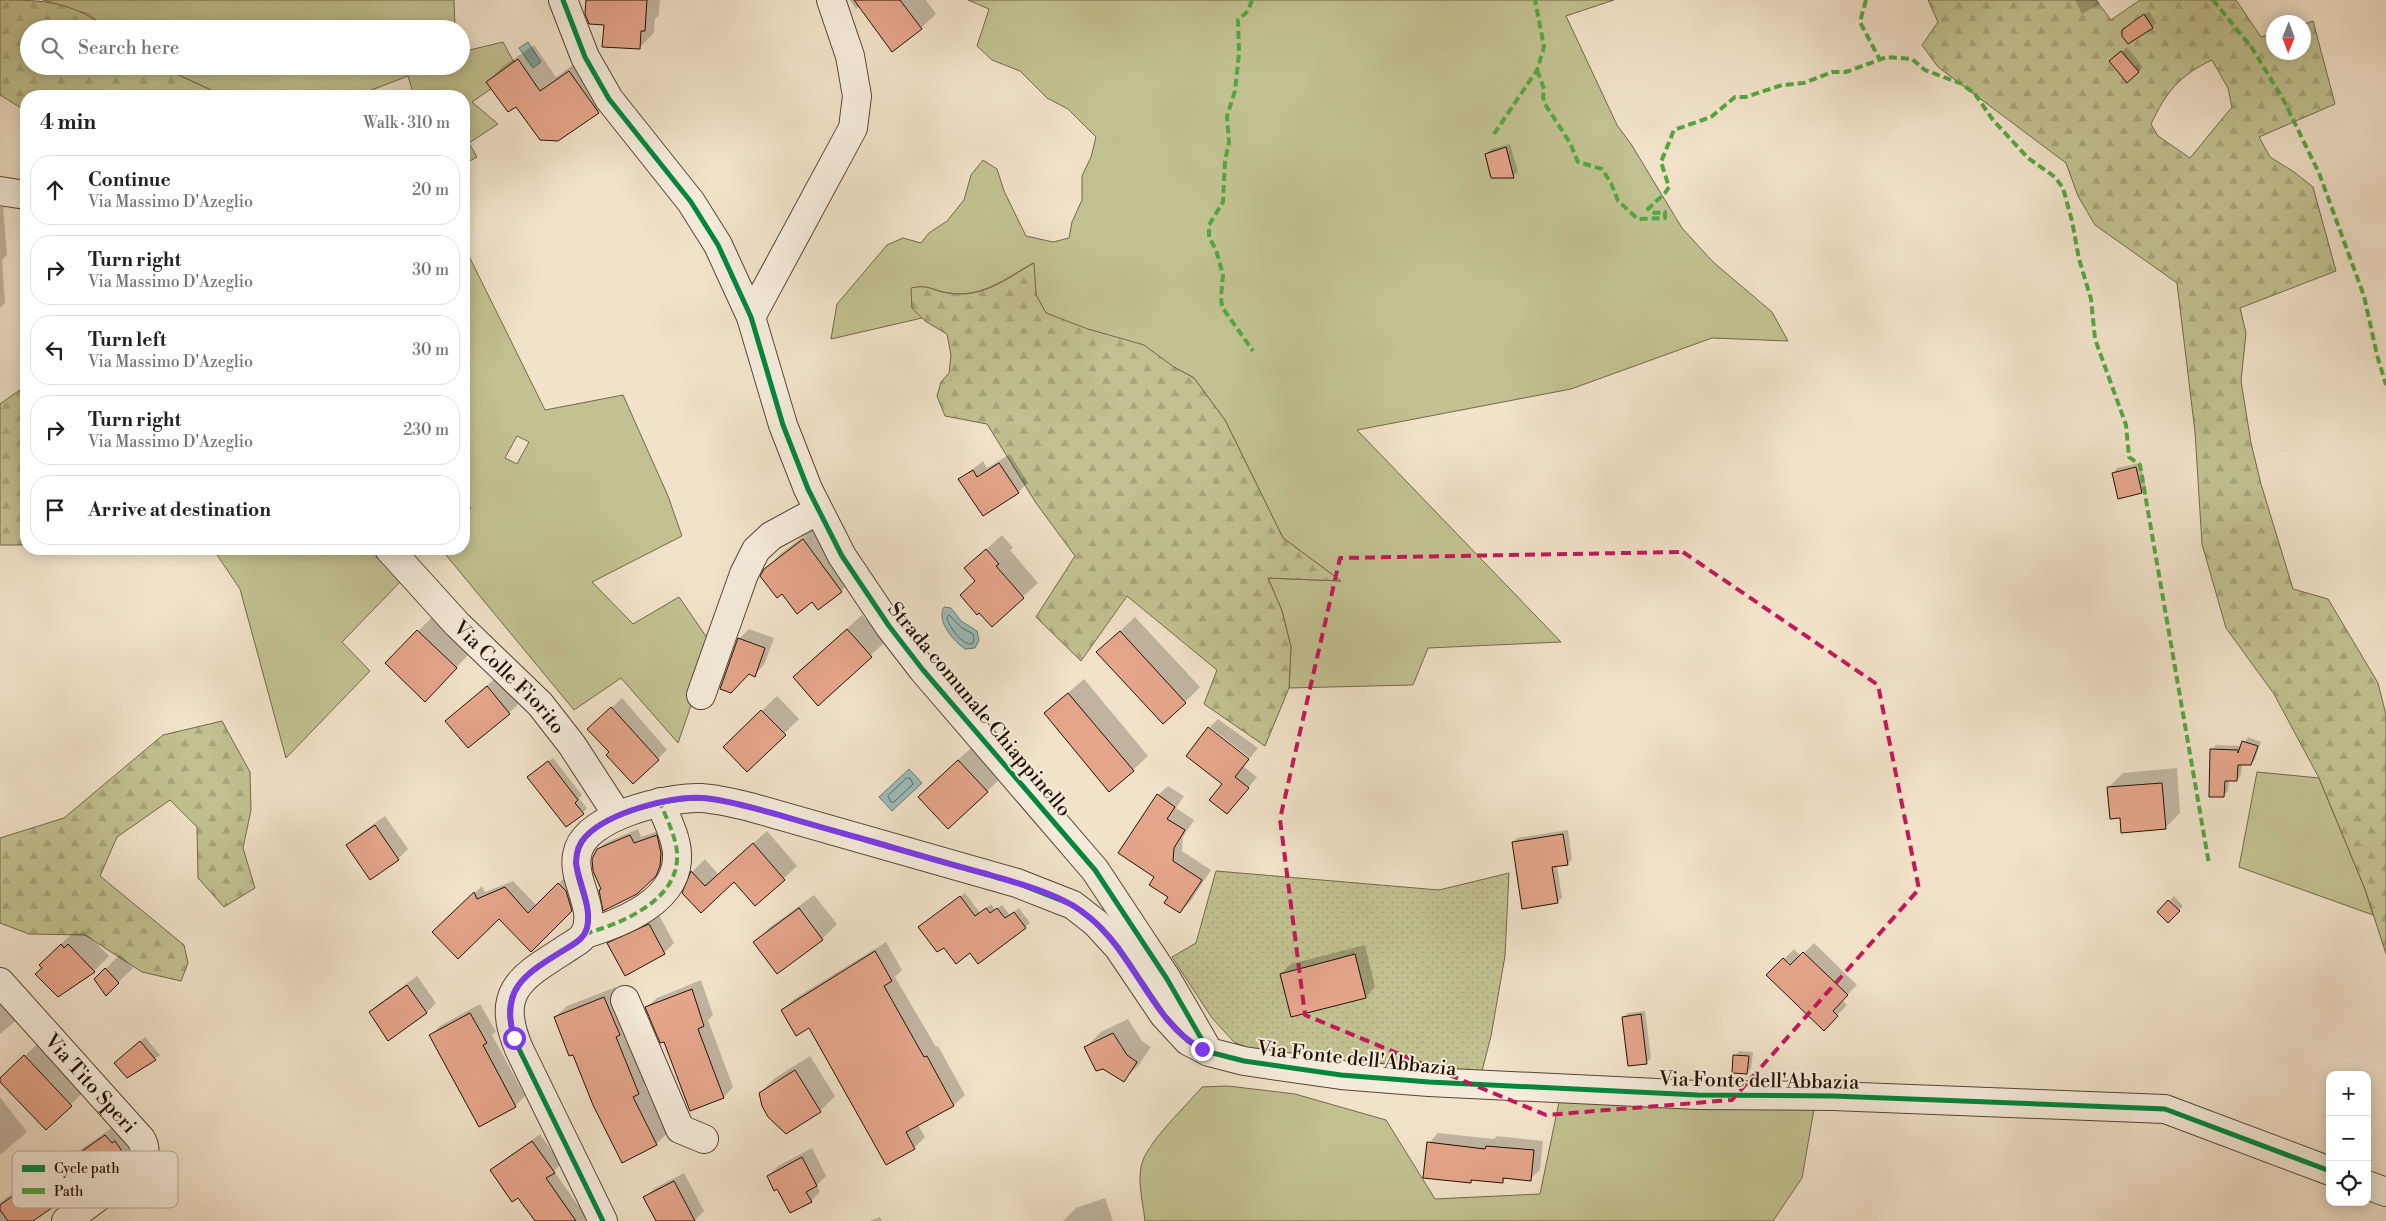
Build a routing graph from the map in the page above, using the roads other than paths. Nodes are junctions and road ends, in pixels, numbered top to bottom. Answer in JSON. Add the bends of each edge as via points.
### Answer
{"nodes":[{"id":1,"x":563,"y":0,"type":"edge"},
{"id":2,"x":830,"y":0,"type":"edge"},
{"id":3,"x":0,"y":191,"type":"edge"},
{"id":4,"x":20,"y":194,"type":"edge"},
{"id":5,"x":751,"y":317,"type":"junction"},
{"id":6,"x":817,"y":511,"type":"junction"},
{"id":7,"x":394,"y":555,"type":"edge"},
{"id":8,"x":701,"y":695,"type":"dead end"},
{"id":9,"x":660,"y":802,"type":"junction"},
{"id":10,"x":618,"y":816,"type":"junction"},
{"id":11,"x":585,"y":934,"type":"junction"},
{"id":12,"x":0,"y":982,"type":"edge"},
{"id":13,"x":625,"y":1000,"type":"dead end"},
{"id":14,"x":1209,"y":1052,"type":"junction"},
{"id":15,"x":704,"y":1139,"type":"dead end"},
{"id":16,"x":144,"y":1151,"type":"edge"},
{"id":17,"x":2326,"y":1169,"type":"edge"},
{"id":18,"x":2371,"y":1186,"type":"edge"},
{"id":19,"x":2386,"y":1192,"type":"edge"},
{"id":20,"x":83,"y":1208,"type":"edge"},
{"id":21,"x":66,"y":1221,"type":"edge"},
{"id":22,"x":603,"y":1221,"type":"edge"}],
"edges":[{"from":1,"to":5,"type":"street","name":"Strada comunale Chiappinello","via":[[596,79],[615,108],[700,215]]},
{"from":2,"to":5,"type":"street","via":[[850,56],[857,96],[853,128]]},
{"from":3,"to":4,"type":"street"},
{"from":5,"to":6,"type":"street","name":"Strada comunale Chiappinello","via":[[783,425]]},
{"from":6,"to":8,"type":"street","via":[[771,536],[756,550],[744,574]]},
{"from":6,"to":14,"type":"street","name":"Strada comunale Chiappinello","via":[[862,586],[912,656],[1095,870],[1167,980]]},
{"from":7,"to":10,"type":"street","name":"Via Colle Fiorito","via":[[457,624],[540,704],[572,745]]},
{"from":9,"to":10,"type":"street","name":"Via Fonte dell'Abbazia"},
{"from":9,"to":11,"type":"street","via":[[676,844],[675,872],[670,881],[656,898],[634,915]]},
{"from":9,"to":14,"type":"street","name":"Via Fonte dell'Abbazia","via":[[701,798],[730,802],[1017,883],[1062,900],[1096,923],[1127,958],[1172,1026],[1188,1041]]},
{"from":10,"to":11,"type":"street","name":"Via Fonte dell'Abbazia","via":[[586,836],[578,849],[577,870],[588,913]]},
{"from":11,"to":22,"type":"street","via":[[522,979],[511,998],[509,1012],[519,1048]]},
{"from":12,"to":16,"type":"street","name":"Via Tito Speri","via":[[141,1139]]},
{"from":13,"to":15,"type":"street","via":[[680,1129]]},
{"from":14,"to":17,"type":"street","name":"Via Fonte dell'Abbazia","via":[[1244,1061],[1323,1073],[1429,1082],[1698,1095],[1833,1096],[2165,1109]]},
{"from":18,"to":19,"type":"street"},
{"from":20,"to":21,"type":"street","name":"Via Tito Speri"}]}
